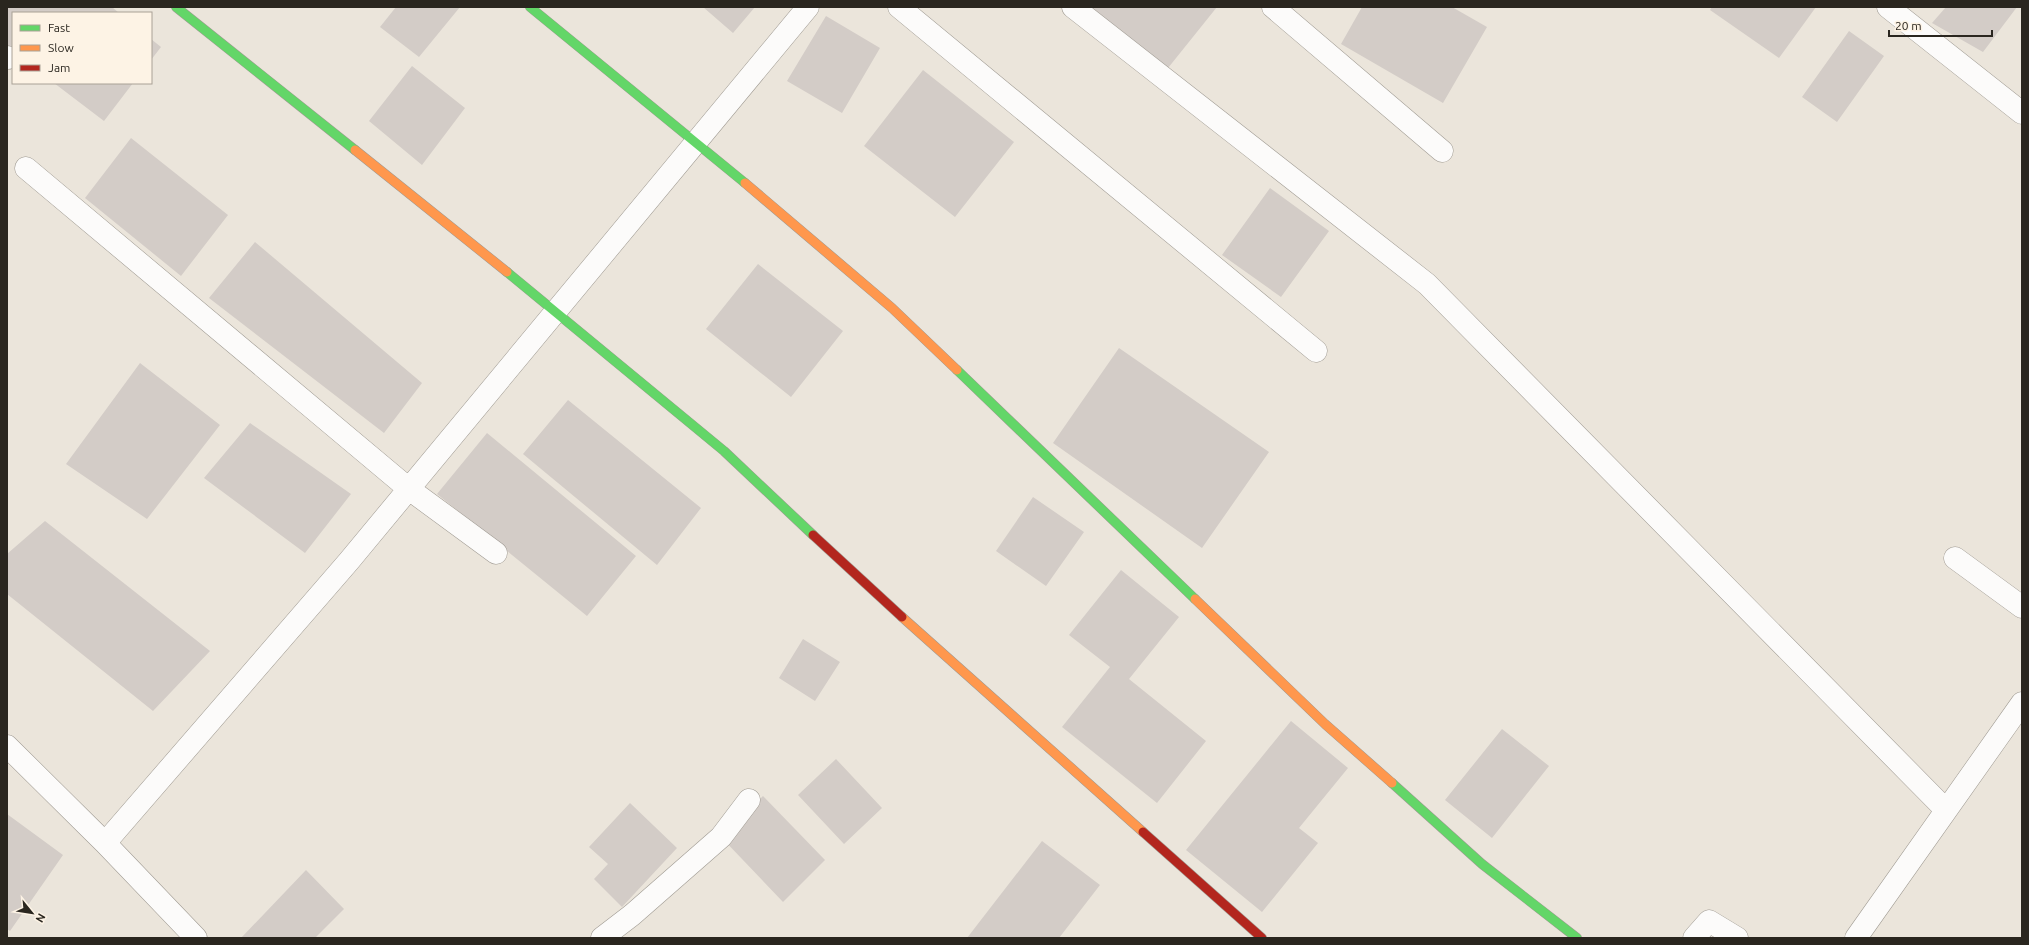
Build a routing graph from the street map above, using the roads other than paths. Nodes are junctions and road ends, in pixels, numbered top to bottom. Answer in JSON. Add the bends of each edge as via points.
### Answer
{"nodes":[{"id":1,"x":176,"y":7,"type":"edge"},
{"id":2,"x":530,"y":7,"type":"edge"},
{"id":3,"x":808,"y":7,"type":"edge"},
{"id":4,"x":899,"y":7,"type":"edge"},
{"id":5,"x":1073,"y":7,"type":"edge"},
{"id":6,"x":1272,"y":7,"type":"edge"},
{"id":7,"x":1888,"y":7,"type":"edge"},
{"id":8,"x":2022,"y":113,"type":"edge"},
{"id":9,"x":697,"y":142,"type":"junction"},
{"id":10,"x":1442,"y":150,"type":"dead end"},
{"id":11,"x":26,"y":168,"type":"dead end"},
{"id":12,"x":556,"y":312,"type":"junction"},
{"id":13,"x":1316,"y":351,"type":"dead end"},
{"id":14,"x":409,"y":489,"type":"junction"},
{"id":15,"x":496,"y":553,"type":"dead end"},
{"id":16,"x":1955,"y":558,"type":"dead end"},
{"id":17,"x":2022,"y":607,"type":"edge"},
{"id":18,"x":2022,"y":703,"type":"edge"},
{"id":19,"x":7,"y":746,"type":"edge"},
{"id":20,"x":748,"y":800,"type":"dead end"},
{"id":21,"x":1946,"y":810,"type":"junction"},
{"id":22,"x":105,"y":843,"type":"junction"},
{"id":23,"x":196,"y":938,"type":"edge"},
{"id":24,"x":602,"y":938,"type":"edge"},
{"id":25,"x":1262,"y":938,"type":"edge"},
{"id":26,"x":1577,"y":938,"type":"edge"},
{"id":27,"x":1694,"y":938,"type":"edge"},
{"id":28,"x":1737,"y":938,"type":"edge"},
{"id":29,"x":1856,"y":938,"type":"edge"}],
"edges":[{"from":1,"to":12,"type":"street"},
{"from":2,"to":9,"type":"street"},
{"from":3,"to":9,"type":"street"},
{"from":4,"to":13,"type":"street"},
{"from":5,"to":21,"type":"street","via":[[1427,284]]},
{"from":6,"to":10,"type":"street"},
{"from":7,"to":8,"type":"street"},
{"from":9,"to":12,"type":"street"},
{"from":9,"to":26,"type":"street","via":[[892,308],[1325,724],[1482,864]]},
{"from":11,"to":14,"type":"street"},
{"from":12,"to":14,"type":"street"},
{"from":12,"to":25,"type":"street","via":[[724,451],[887,604]]},
{"from":14,"to":15,"type":"street"},
{"from":14,"to":22,"type":"street","via":[[236,694]]},
{"from":16,"to":17,"type":"street"},
{"from":18,"to":21,"type":"street"},
{"from":19,"to":22,"type":"street"},
{"from":20,"to":24,"type":"street","via":[[721,837]]},
{"from":21,"to":29,"type":"street"},
{"from":22,"to":23,"type":"street"},
{"from":27,"to":28,"type":"street","via":[[1709,921]]}]}
